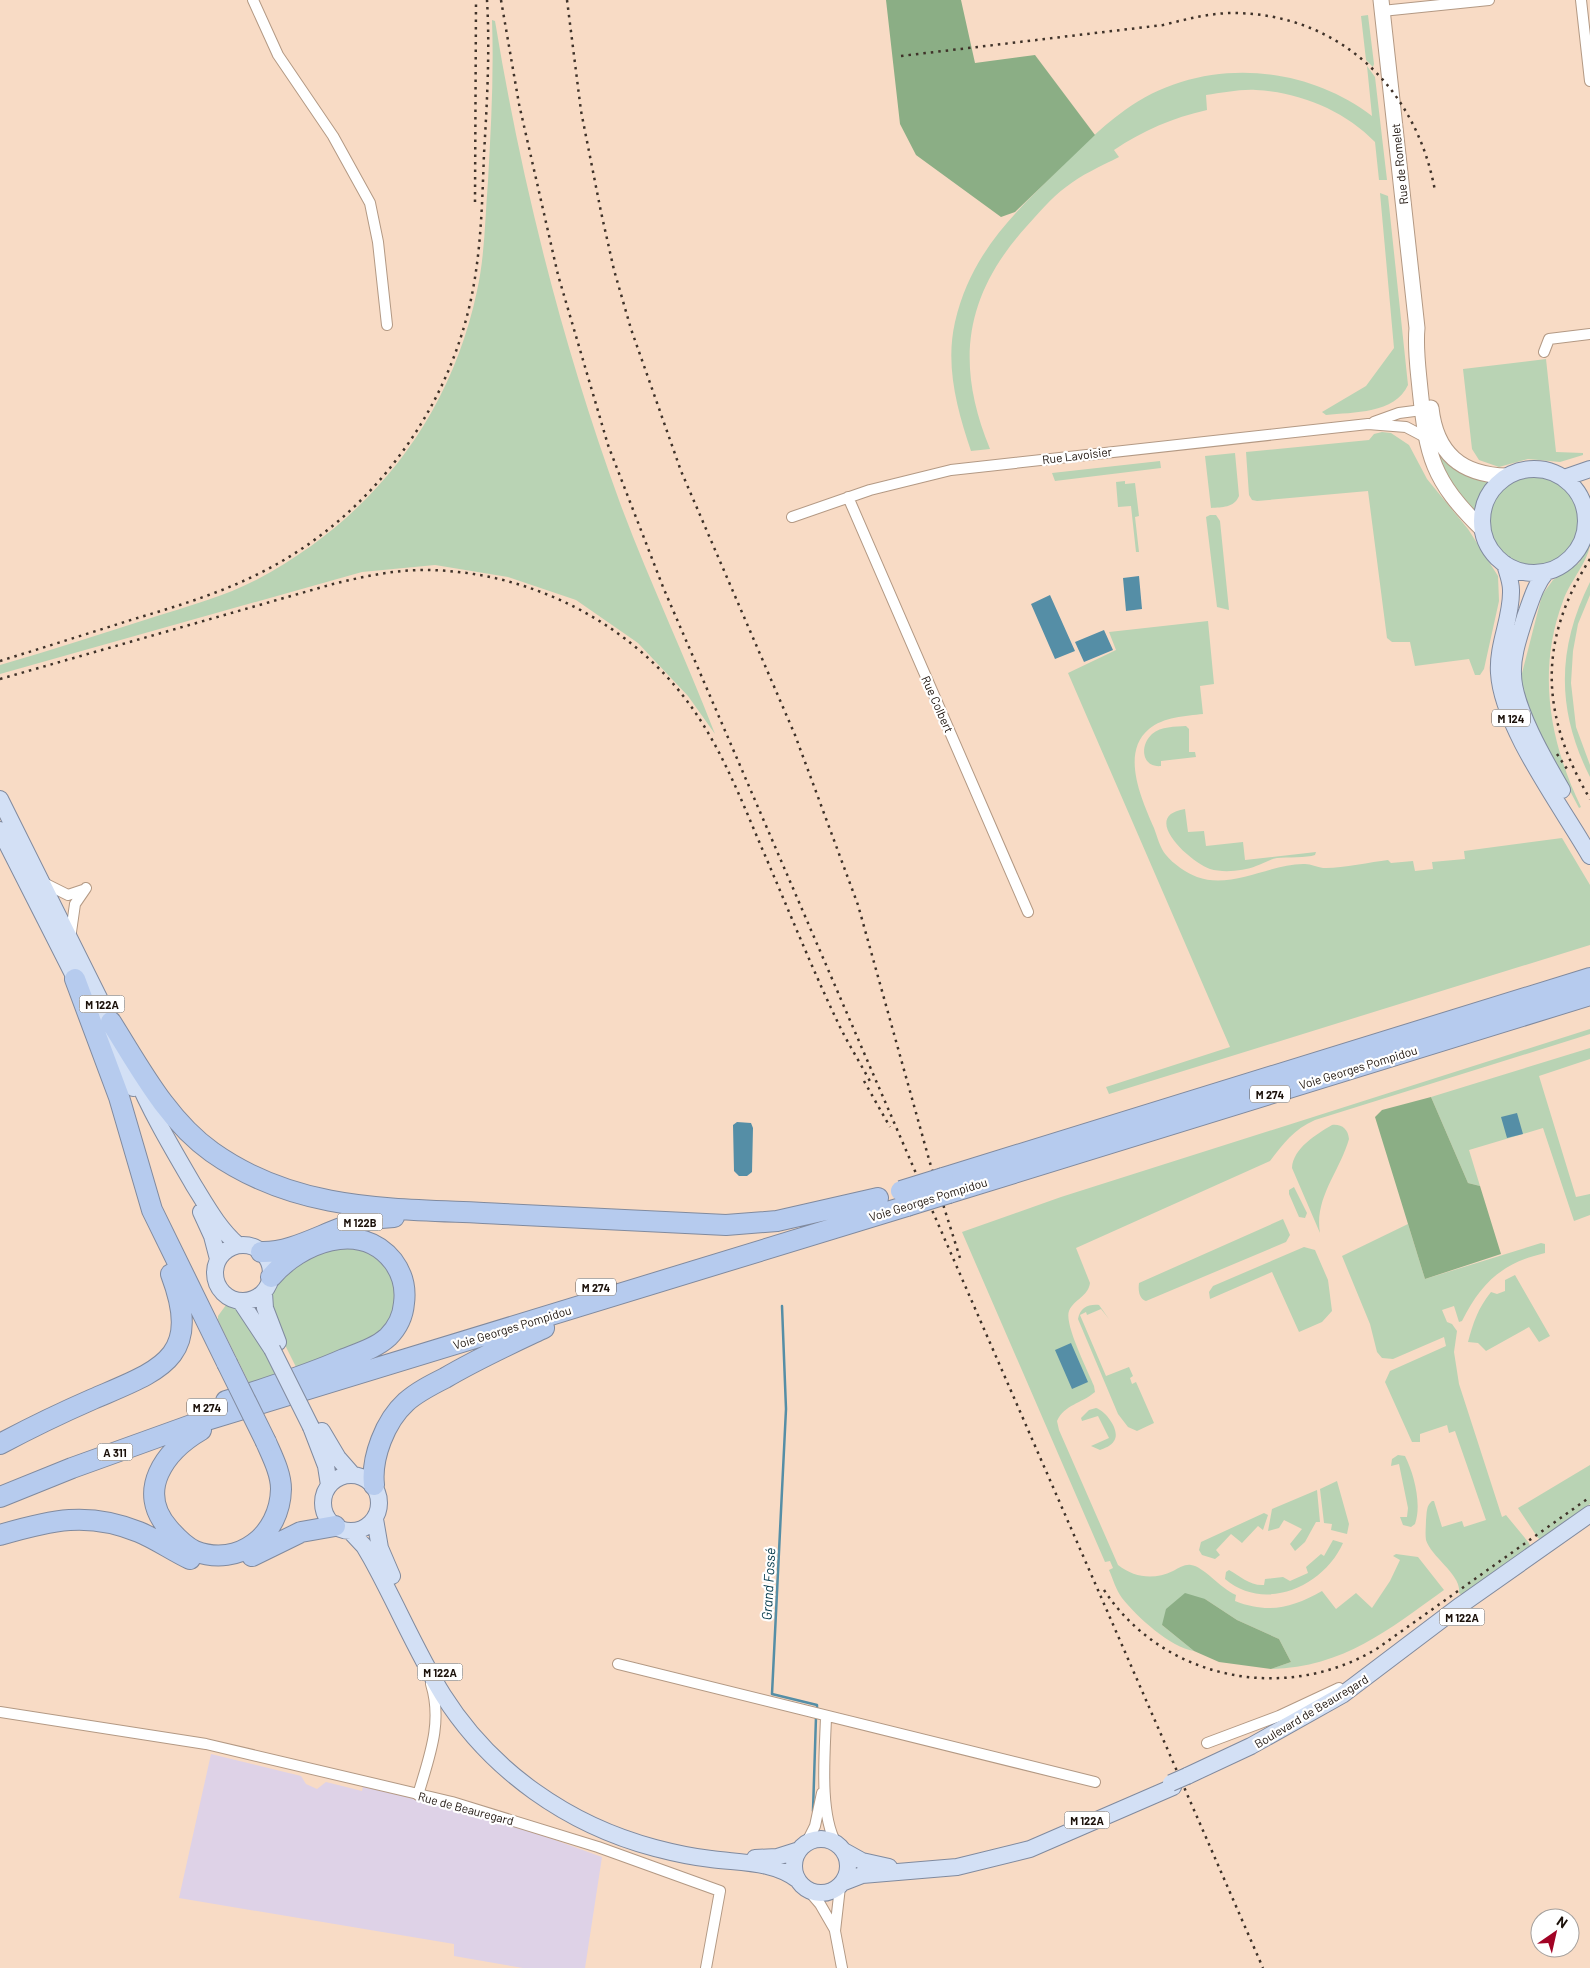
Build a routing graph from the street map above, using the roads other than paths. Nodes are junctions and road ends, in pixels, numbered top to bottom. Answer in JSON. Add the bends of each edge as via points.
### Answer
{"nodes":[{"id":1,"x":252,"y":0,"type":"edge"},
{"id":2,"x":1489,"y":0,"type":"edge"},
{"id":3,"x":1581,"y":0,"type":"edge"},
{"id":4,"x":1381,"y":6,"type":"edge"},
{"id":5,"x":1590,"y":81,"type":"edge"},
{"id":6,"x":387,"y":325,"type":"dead end"},
{"id":7,"x":1417,"y":328,"type":"junction"},
{"id":8,"x":1590,"y":334,"type":"edge"},
{"id":9,"x":1544,"y":352,"type":"dead end"},
{"id":10,"x":1422,"y":410,"type":"junction"},
{"id":11,"x":1368,"y":424,"type":"junction"},
{"id":12,"x":1431,"y":436,"type":"junction"},
{"id":13,"x":1590,"y":468,"type":"edge"},
{"id":14,"x":1507,"y":476,"type":"junction"},
{"id":15,"x":1564,"y":478,"type":"junction"},
{"id":16,"x":848,"y":497,"type":"junction"},
{"id":17,"x":792,"y":516,"type":"dead end"},
{"id":18,"x":1588,"y":518,"type":"edge"},
{"id":19,"x":1482,"y":529,"type":"junction"},
{"id":20,"x":1505,"y":564,"type":"junction"},
{"id":21,"x":1546,"y":572,"type":"junction"},
{"id":22,"x":0,"y":799,"type":"edge"},
{"id":23,"x":0,"y":831,"type":"edge"},
{"id":24,"x":1590,"y":838,"type":"edge"},
{"id":25,"x":1590,"y":856,"type":"edge"},
{"id":26,"x":40,"y":881,"type":"junction"},
{"id":27,"x":1028,"y":912,"type":"dead end"},
{"id":28,"x":70,"y":940,"type":"junction"},
{"id":29,"x":1590,"y":978,"type":"edge"},
{"id":30,"x":75,"y":979,"type":"junction"},
{"id":31,"x":1590,"y":996,"type":"edge"},
{"id":32,"x":112,"y":1022,"type":"junction"},
{"id":33,"x":946,"y":1186,"type":"junction"},
{"id":34,"x":878,"y":1198,"type":"junction"},
{"id":35,"x":904,"y":1198,"type":"junction"},
{"id":36,"x":152,"y":1210,"type":"junction"},
{"id":37,"x":463,"y":1212,"type":"junction"},
{"id":38,"x":238,"y":1245,"type":"junction"},
{"id":39,"x":262,"y":1252,"type":"junction"},
{"id":40,"x":218,"y":1259,"type":"junction"},
{"id":41,"x":267,"y":1285,"type":"junction"},
{"id":42,"x":612,"y":1297,"type":"junction"},
{"id":43,"x":241,"y":1302,"type":"junction"},
{"id":44,"x":276,"y":1348,"type":"junction"},
{"id":45,"x":313,"y":1373,"type":"junction"},
{"id":46,"x":266,"y":1404,"type":"junction"},
{"id":47,"x":232,"y":1413,"type":"joint"},
{"id":48,"x":315,"y":1426,"type":"junction"},
{"id":49,"x":0,"y":1444,"type":"edge"},
{"id":50,"x":102,"y":1445,"type":"joint"},
{"id":51,"x":352,"y":1474,"type":"junction"},
{"id":52,"x":0,"y":1485,"type":"edge"},
{"id":53,"x":329,"y":1485,"type":"junction"},
{"id":54,"x":374,"y":1485,"type":"junction"},
{"id":55,"x":0,"y":1497,"type":"edge"},
{"id":56,"x":1590,"y":1514,"type":"edge"},
{"id":57,"x":375,"y":1519,"type":"junction"},
{"id":58,"x":1590,"y":1526,"type":"edge"},
{"id":59,"x":342,"y":1529,"type":"junction"},
{"id":60,"x":0,"y":1535,"type":"edge"},
{"id":61,"x":424,"y":1661,"type":"junction"},
{"id":62,"x":618,"y":1664,"type":"dead end"},
{"id":63,"x":1372,"y":1674,"type":"junction"},
{"id":64,"x":0,"y":1712,"type":"edge"},
{"id":65,"x":826,"y":1717,"type":"junction"},
{"id":66,"x":1207,"y":1743,"type":"dead end"},
{"id":67,"x":1188,"y":1778,"type":"junction"},
{"id":68,"x":824,"y":1782,"type":"junction"},
{"id":69,"x":1095,"y":1782,"type":"dead end"},
{"id":70,"x":418,"y":1795,"type":"junction"},
{"id":71,"x":803,"y":1847,"type":"junction"},
{"id":72,"x":840,"y":1847,"type":"junction"},
{"id":73,"x":1002,"y":1854,"type":"junction"},
{"id":74,"x":842,"y":1884,"type":"junction"},
{"id":75,"x":803,"y":1885,"type":"junction"},
{"id":76,"x":835,"y":1931,"type":"junction"},
{"id":77,"x":706,"y":1968,"type":"edge"},
{"id":78,"x":842,"y":1968,"type":"edge"}],
"edges":[{"from":1,"to":6,"type":"street","via":[[278,55],[333,136],[370,204],[378,242]]},
{"from":2,"to":4,"type":"street"},
{"from":3,"to":5,"type":"street"},
{"from":4,"to":7,"type":"street","name":"Rue de Romelet"},
{"from":7,"to":10,"type":"street","name":"Rue de Romelet","via":[[1415,343]]},
{"from":7,"to":12,"type":"street","name":"Rue de Romelet","via":[[1423,343]]},
{"from":8,"to":9,"type":"street","via":[[1549,339]]},
{"from":10,"to":11,"type":"street","name":"Rue Lavoisier","via":[[1399,413]]},
{"from":10,"to":12,"type":"street","name":"Rue de Romelet"},
{"from":11,"to":12,"type":"street","name":"Rue Lavoisier","via":[[1406,427]]},
{"from":11,"to":16,"type":"street","name":"Rue Lavoisier","via":[[951,470]]},
{"from":12,"to":14,"type":"street","name":"Rue de Romelet","via":[[1465,468]]},
{"from":12,"to":19,"type":"street","name":"Rue de Romelet","via":[[1430,459],[1449,492]]},
{"from":13,"to":15,"type":"main road"},
{"from":14,"to":15,"type":"main road","via":[[1530,468],[1548,470]]},
{"from":14,"to":19,"type":"main road","via":[[1486,498]]},
{"from":15,"to":18,"type":"main road","via":[[1576,490]]},
{"from":16,"to":17,"type":"street","name":"Rue Lavoisier"},
{"from":16,"to":27,"type":"street","name":"Rue Colbert"},
{"from":18,"to":21,"type":"main road","via":[[1584,538],[1575,554]]},
{"from":19,"to":20,"type":"main road","via":[[1486,542]]},
{"from":20,"to":21,"type":"main road","via":[[1524,572]]},
{"from":20,"to":25,"type":"main road","number":"M 124","via":[[1511,590],[1498,659],[1500,690],[1506,710],[1533,762]]},
{"from":21,"to":24,"type":"main road","number":"M 124","via":[[1531,599],[1512,671],[1520,706],[1558,784]]},
{"from":22,"to":26,"type":"main road","number":"M 122A"},
{"from":23,"to":30,"type":"main road","number":"M 122A"},
{"from":26,"to":28,"type":"main road","number":"M 122A"},
{"from":26,"to":28,"type":"street","via":[[68,895],[86,888],[75,904]]},
{"from":28,"to":32,"type":"main road","number":"M 122A"},
{"from":29,"to":33,"type":"highway","name":"Voie Georges Pompidou","number":"M 274"},
{"from":30,"to":36,"type":"highway","number":"M 122A","via":[[119,1097]]},
{"from":30,"to":40,"type":"main road","number":"M 122A","via":[[207,1222]]},
{"from":31,"to":33,"type":"highway","name":"Voie Georges Pompidou","number":"M 274"},
{"from":32,"to":37,"type":"highway","via":[[157,1096],[176,1118],[211,1152],[254,1177],[292,1193],[333,1203]]},
{"from":32,"to":38,"type":"main road","number":"M 122A","via":[[161,1128],[207,1206],[225,1233]]},
{"from":33,"to":35,"type":"highway","name":"Voie Georges Pompidou","number":"M 274","bridge":true},
{"from":34,"to":35,"type":"highway","name":"Voie Georges Pompidou","number":"M 274"},
{"from":34,"to":37,"type":"highway","via":[[777,1221],[734,1225]]},
{"from":34,"to":45,"type":"highway","name":"Voie Georges Pompidou","number":"M 274","via":[[811,1222]]},
{"from":35,"to":42,"type":"highway","name":"Voie Georges Pompidou","number":"M 274"},
{"from":36,"to":46,"type":"highway","number":"M 122A","bridge":true,"via":[[227,1363],[266,1442],[281,1488],[272,1526],[252,1546],[226,1555],[195,1550],[178,1539],[161,1520],[154,1500],[160,1468],[182,1441],[200,1430]]},
{"from":36,"to":49,"type":"highway","via":[[182,1309],[182,1325],[173,1353],[145,1377],[61,1413]]},
{"from":37,"to":39,"type":"highway","number":"M 122B","via":[[357,1222],[275,1252]]},
{"from":38,"to":39,"type":"main road"},
{"from":38,"to":40,"type":"main road"},
{"from":39,"to":41,"type":"main road","via":[[270,1263]]},
{"from":40,"to":43,"type":"main road","via":[[214,1275],[220,1290]]},
{"from":41,"to":43,"type":"main road","via":[[249,1301]]},
{"from":41,"to":44,"type":"main road","via":[[265,1308]]},
{"from":41,"to":45,"type":"highway","via":[[285,1262],[311,1247],[343,1238],[364,1240],[380,1248],[395,1264],[404,1290],[404,1309],[397,1327],[368,1350]]},
{"from":42,"to":46,"type":"highway","name":"Voie Georges Pompidou","number":"M 274"},
{"from":42,"to":54,"type":"highway","via":[[489,1354],[410,1398],[393,1419],[376,1456]]},
{"from":43,"to":44,"type":"main road"},
{"from":44,"to":48,"type":"main road"},
{"from":45,"to":50,"type":"highway","number":"M 274"},
{"from":46,"to":47,"type":"highway","number":"M 274"},
{"from":47,"to":55,"type":"highway","number":"A 311","via":[[72,1468]]},
{"from":48,"to":51,"type":"main road"},
{"from":48,"to":53,"type":"main road"},
{"from":50,"to":52,"type":"highway","number":"A 311"},
{"from":51,"to":53,"type":"main road","via":[[335,1479]]},
{"from":51,"to":54,"type":"main road","via":[[368,1479]]},
{"from":53,"to":59,"type":"main road","via":[[323,1502],[324,1511]]},
{"from":54,"to":57,"type":"main road","via":[[380,1506]]},
{"from":56,"to":63,"type":"main road","name":"Boulevard de Beauregard","number":"M 122A","via":[[1461,1605]]},
{"from":57,"to":59,"type":"main road","via":[[364,1528]]},
{"from":57,"to":71,"type":"main road","number":"M 122A","via":[[380,1548],[388,1568],[457,1702],[489,1745],[519,1773],[550,1796],[589,1817],[661,1845],[752,1858],[777,1857]]},
{"from":58,"to":67,"type":"main road","name":"Boulevard de Beauregard","number":"M 122A","via":[[1332,1707],[1254,1751]]},
{"from":59,"to":60,"type":"highway","via":[[301,1532],[232,1563],[208,1564],[189,1559],[141,1533],[93,1519],[51,1521]]},
{"from":59,"to":61,"type":"main road","number":"M 122A","via":[[364,1546]]},
{"from":61,"to":70,"type":"street","via":[[437,1716],[435,1737]]},
{"from":61,"to":75,"type":"main road","number":"M 122A","via":[[454,1711],[481,1745],[521,1782],[558,1807],[602,1829],[651,1847],[685,1856],[767,1866],[788,1874]]},
{"from":62,"to":65,"type":"street"},
{"from":63,"to":66,"type":"street","via":[[1279,1716]]},
{"from":63,"to":67,"type":"main road","name":"Boulevard de Beauregard","number":"M 122A","via":[[1295,1723]]},
{"from":64,"to":70,"type":"street","name":"Rue de Beauregard","via":[[206,1744]]},
{"from":65,"to":68,"type":"street"},
{"from":65,"to":69,"type":"street"},
{"from":67,"to":73,"type":"main road","name":"Boulevard de Beauregard","number":"M 122A","bridge":true},
{"from":68,"to":71,"type":"street","via":[[817,1820]]},
{"from":68,"to":72,"type":"street","via":[[828,1823]]},
{"from":70,"to":77,"type":"street","name":"Rue de Beauregard","via":[[490,1812],[720,1891]]},
{"from":71,"to":72,"type":"main road","via":[[819,1839]]},
{"from":71,"to":75,"type":"main road","via":[[794,1864]]},
{"from":72,"to":73,"type":"main road","number":"M 122A","via":[[862,1862],[892,1867]]},
{"from":72,"to":74,"type":"main road","via":[[849,1864]]},
{"from":73,"to":74,"type":"main road","number":"M 122A","via":[[934,1870],[862,1875]]},
{"from":74,"to":75,"type":"main road","via":[[825,1894]]},
{"from":74,"to":76,"type":"street"},
{"from":75,"to":76,"type":"street","via":[[820,1904]]},
{"from":76,"to":78,"type":"street"}]}
